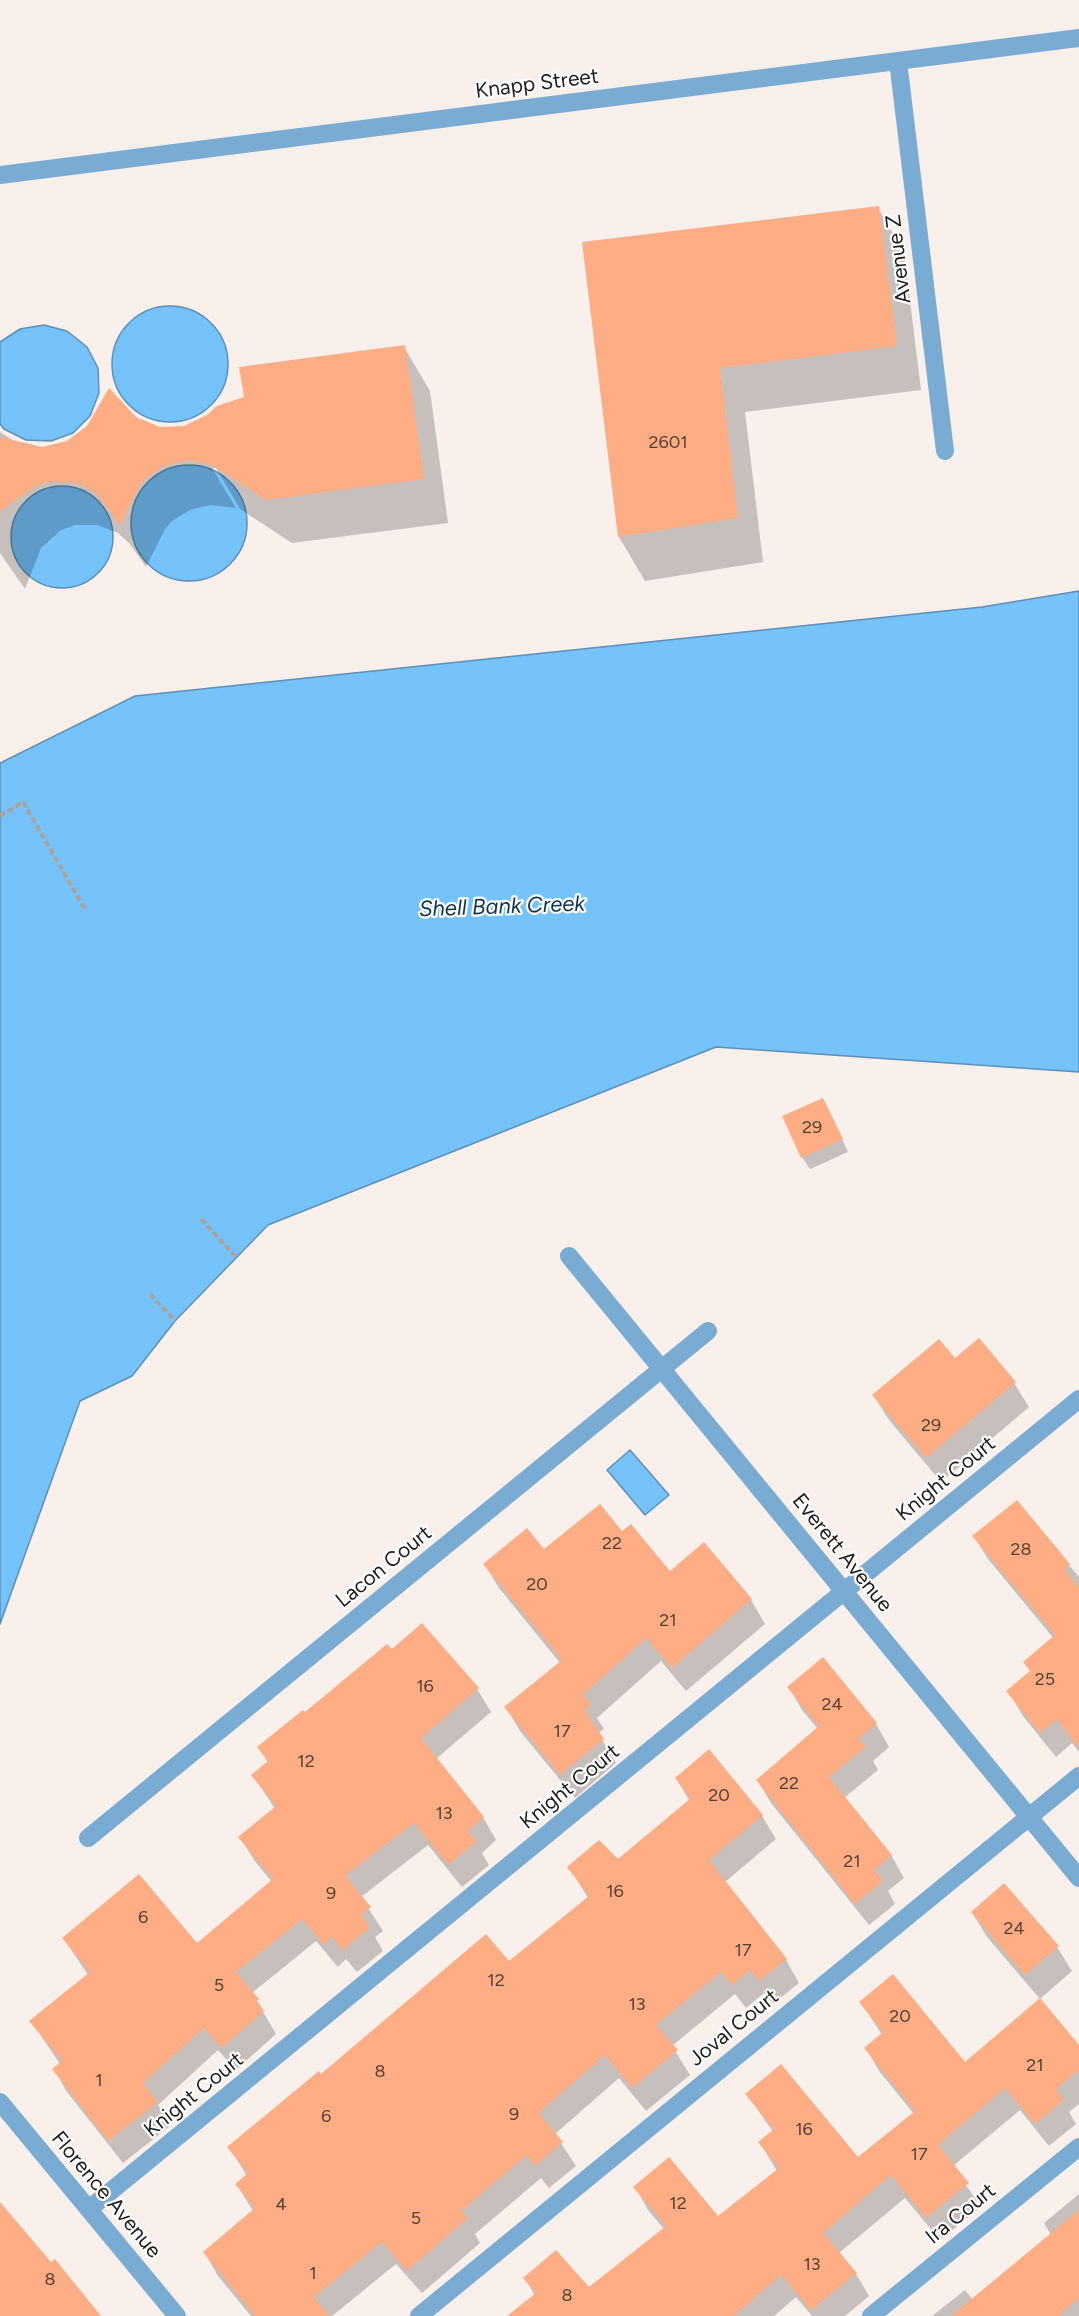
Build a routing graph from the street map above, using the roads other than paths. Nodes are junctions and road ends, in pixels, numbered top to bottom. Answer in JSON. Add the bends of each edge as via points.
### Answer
{"nodes":[{"id":1,"x":1079,"y":38,"type":"edge"},
{"id":2,"x":898,"y":61,"type":"junction"},
{"id":3,"x":0,"y":175,"type":"edge"},
{"id":4,"x":945,"y":451,"type":"dead end"},
{"id":5,"x":569,"y":1256,"type":"dead end"},
{"id":6,"x":708,"y":1331,"type":"dead end"},
{"id":7,"x":662,"y":1368,"type":"junction"},
{"id":8,"x":1079,"y":1399,"type":"edge"},
{"id":9,"x":844,"y":1591,"type":"junction"},
{"id":10,"x":1079,"y":1776,"type":"edge"},
{"id":11,"x":1029,"y":1817,"type":"junction"},
{"id":12,"x":88,"y":1838,"type":"dead end"},
{"id":13,"x":1079,"y":1878,"type":"edge"},
{"id":14,"x":0,"y":2102,"type":"edge"},
{"id":15,"x":1079,"y":2147,"type":"edge"},
{"id":16,"x":89,"y":2210,"type":"junction"},
{"id":17,"x":177,"y":2316,"type":"edge"},
{"id":18,"x":419,"y":2316,"type":"edge"},
{"id":19,"x":871,"y":2316,"type":"edge"}],
"edges":[{"from":1,"to":2,"type":"street","name":"Knapp Street"},
{"from":2,"to":3,"type":"street","name":"Knapp Street"},
{"from":2,"to":4,"type":"street","name":"Avenue Z"},
{"from":5,"to":7,"type":"street","name":"Everett Avenue"},
{"from":6,"to":7,"type":"street","name":"Lacon Court"},
{"from":7,"to":9,"type":"street","name":"Everett Avenue"},
{"from":7,"to":12,"type":"street","name":"Lacon Court"},
{"from":8,"to":9,"type":"street","name":"Knight Court"},
{"from":9,"to":11,"type":"street","name":"Everett Avenue"},
{"from":9,"to":16,"type":"street","name":"Knight Court"},
{"from":10,"to":11,"type":"street","name":"Joval Court"},
{"from":11,"to":13,"type":"street","name":"Everett Avenue"},
{"from":11,"to":18,"type":"street","name":"Joval Court"},
{"from":14,"to":16,"type":"street","name":"Florence Avenue"},
{"from":15,"to":19,"type":"street","name":"Ira Court"},
{"from":16,"to":17,"type":"street","name":"Florence Avenue"}]}
